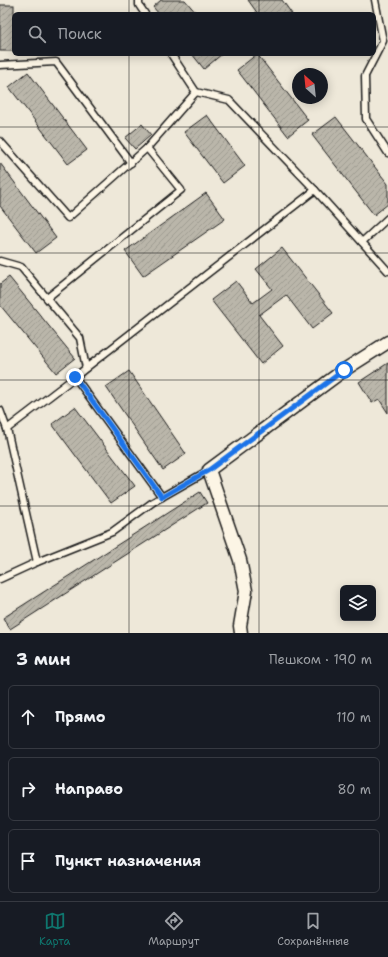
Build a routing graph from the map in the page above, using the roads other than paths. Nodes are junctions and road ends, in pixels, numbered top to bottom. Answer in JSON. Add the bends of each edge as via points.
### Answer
{"nodes":[{"id":1,"x":139,"y":0,"type":"edge"},
{"id":2,"x":375,"y":0,"type":"edge"},
{"id":3,"x":144,"y":12,"type":"edge"},
{"id":4,"x":376,"y":55,"type":"edge"},
{"id":5,"x":172,"y":56,"type":"edge"},
{"id":6,"x":375,"y":56,"type":"edge"},
{"id":7,"x":0,"y":65,"type":"edge"},
{"id":8,"x":196,"y":92,"type":"junction"},
{"id":9,"x":0,"y":141,"type":"edge"},
{"id":10,"x":147,"y":148,"type":"junction"},
{"id":11,"x":388,"y":153,"type":"edge"},
{"id":12,"x":131,"y":162,"type":"junction"},
{"id":13,"x":315,"y":190,"type":"junction"},
{"id":14,"x":388,"y":218,"type":"edge"},
{"id":15,"x":362,"y":242,"type":"junction"},
{"id":16,"x":0,"y":261,"type":"edge"},
{"id":17,"x":388,"y":271,"type":"edge"},
{"id":18,"x":47,"y":298,"type":"junction"},
{"id":19,"x":388,"y":342,"type":"edge"},
{"id":20,"x":86,"y":368,"type":"junction"},
{"id":21,"x":75,"y":377,"type":"junction"},
{"id":22,"x":0,"y":410,"type":"edge"},
{"id":23,"x":7,"y":429,"type":"junction"},
{"id":24,"x":209,"y":470,"type":"junction"},
{"id":25,"x":162,"y":497,"type":"junction"},
{"id":26,"x":37,"y":562,"type":"junction"},
{"id":27,"x":0,"y":579,"type":"edge"},
{"id":28,"x":241,"y":633,"type":"edge"}],
"edges":[{"from":1,"to":3,"type":"lane"},
{"from":2,"to":4,"type":"lane","via":[[383,41]]},
{"from":5,"to":8,"type":"lane"},
{"from":6,"to":11,"type":"lane","via":[[365,76],[366,119]]},
{"from":7,"to":12,"type":"lane","via":[[56,62]]},
{"from":8,"to":10,"type":"lane"},
{"from":8,"to":13,"type":"lane","via":[[229,100]]},
{"from":9,"to":12,"type":"lane","via":[[68,218]]},
{"from":10,"to":12,"type":"lane"},
{"from":10,"to":18,"type":"lane","via":[[181,190]]},
{"from":13,"to":15,"type":"lane"},
{"from":13,"to":20,"type":"lane"},
{"from":14,"to":15,"type":"lane"},
{"from":15,"to":17,"type":"lane"},
{"from":16,"to":18,"type":"lane","via":[[22,267]]},
{"from":18,"to":20,"type":"lane","via":[[80,338]]},
{"from":19,"to":24,"type":"street","via":[[344,370]]},
{"from":20,"to":21,"type":"lane"},
{"from":21,"to":23,"type":"lane"},
{"from":21,"to":25,"type":"lane"},
{"from":22,"to":23,"type":"lane"},
{"from":23,"to":26,"type":"lane"},
{"from":24,"to":25,"type":"lane"},
{"from":24,"to":28,"type":"street","via":[[240,560],[246,591]]},
{"from":25,"to":26,"type":"lane","via":[[112,532]]},
{"from":26,"to":27,"type":"lane"}]}
